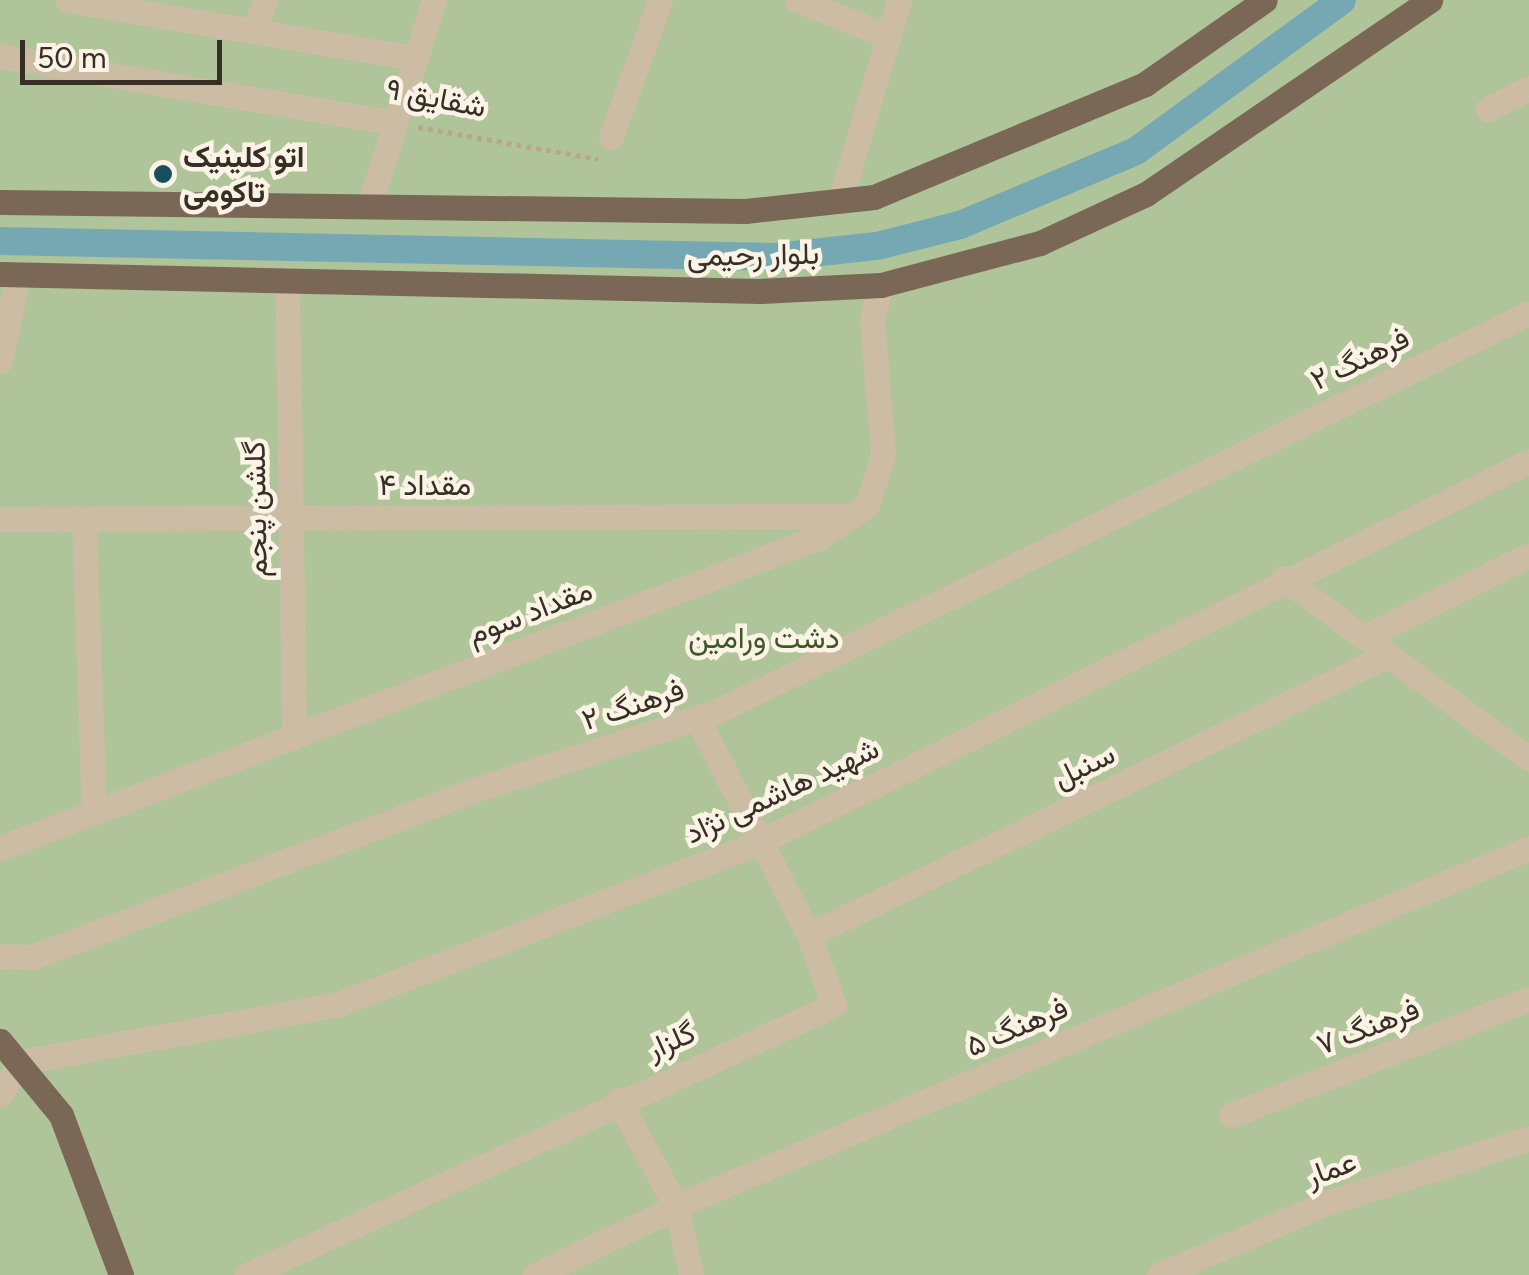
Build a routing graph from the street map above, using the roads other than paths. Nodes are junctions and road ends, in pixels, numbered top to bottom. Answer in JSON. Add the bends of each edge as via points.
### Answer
{"nodes":[{"id":1,"x":68,"y":0,"type":"edge"},
{"id":2,"x":265,"y":0,"type":"edge"},
{"id":3,"x":434,"y":0,"type":"edge"},
{"id":4,"x":660,"y":0,"type":"edge"},
{"id":5,"x":797,"y":0,"type":"edge"},
{"id":6,"x":899,"y":0,"type":"edge"},
{"id":7,"x":1266,"y":0,"type":"edge"},
{"id":8,"x":1430,"y":0,"type":"edge"},
{"id":9,"x":254,"y":31,"type":"junction"},
{"id":10,"x":888,"y":36,"type":"junction"},
{"id":11,"x":0,"y":56,"type":"edge"},
{"id":12,"x":416,"y":58,"type":"junction"},
{"id":13,"x":1529,"y":88,"type":"edge"},
{"id":14,"x":1488,"y":109,"type":"dead end"},
{"id":15,"x":395,"y":123,"type":"junction"},
{"id":16,"x":611,"y":137,"type":"road end"},
{"id":17,"x":840,"y":200,"type":"junction"},
{"id":18,"x":0,"y":202,"type":"edge"},
{"id":19,"x":369,"y":206,"type":"junction"},
{"id":20,"x":9,"y":274,"type":"edge"},
{"id":21,"x":287,"y":280,"type":"junction"},
{"id":22,"x":881,"y":284,"type":"junction"},
{"id":23,"x":1529,"y":313,"type":"edge"},
{"id":24,"x":0,"y":361,"type":"edge"},
{"id":25,"x":1529,"y":461,"type":"edge"},
{"id":26,"x":851,"y":516,"type":"junction"},
{"id":27,"x":287,"y":518,"type":"junction"},
{"id":28,"x":84,"y":519,"type":"junction"},
{"id":29,"x":0,"y":520,"type":"edge"},
{"id":30,"x":1529,"y":555,"type":"edge"},
{"id":31,"x":1283,"y":578,"type":"junction"},
{"id":32,"x":1364,"y":637,"type":"junction"},
{"id":33,"x":1388,"y":655,"type":"junction"},
{"id":34,"x":697,"y":718,"type":"junction"},
{"id":35,"x":294,"y":736,"type":"junction"},
{"id":36,"x":1529,"y":758,"type":"edge"},
{"id":37,"x":94,"y":813,"type":"junction"},
{"id":38,"x":758,"y":844,"type":"junction"},
{"id":39,"x":0,"y":848,"type":"edge"},
{"id":40,"x":1529,"y":848,"type":"edge"},
{"id":41,"x":809,"y":935,"type":"junction"},
{"id":42,"x":0,"y":956,"type":"edge"},
{"id":43,"x":1529,"y":999,"type":"edge"},
{"id":44,"x":0,"y":1041,"type":"edge"},
{"id":45,"x":20,"y":1062,"type":"junction"},
{"id":46,"x":0,"y":1095,"type":"edge"},
{"id":47,"x":618,"y":1100,"type":"junction"},
{"id":48,"x":1231,"y":1115,"type":"dead end"},
{"id":49,"x":1529,"y":1138,"type":"edge"},
{"id":50,"x":676,"y":1206,"type":"junction"},
{"id":51,"x":121,"y":1275,"type":"edge"},
{"id":52,"x":246,"y":1275,"type":"edge"},
{"id":53,"x":535,"y":1275,"type":"edge"},
{"id":54,"x":691,"y":1275,"type":"edge"},
{"id":55,"x":1159,"y":1275,"type":"edge"}],
"edges":[{"from":1,"to":9,"type":"street"},
{"from":2,"to":9,"type":"street"},
{"from":3,"to":12,"type":"street"},
{"from":4,"to":16,"type":"street"},
{"from":5,"to":10,"type":"street"},
{"from":6,"to":10,"type":"street"},
{"from":7,"to":17,"type":"main road","name":"بلوار رحیمی","via":[[1145,84],[1014,146]]},
{"from":8,"to":22,"type":"main road","name":"بلوار رحیمی","via":[[1146,194],[1040,243]]},
{"from":9,"to":12,"type":"street"},
{"from":10,"to":17,"type":"street"},
{"from":11,"to":15,"type":"street","name":"شقایق ۹"},
{"from":12,"to":15,"type":"street"},
{"from":13,"to":14,"type":"street"},
{"from":15,"to":19,"type":"street"},
{"from":17,"to":19,"type":"main road","name":"بلوار رحیمی","via":[[745,211]]},
{"from":18,"to":19,"type":"main road","name":"بلوار رحیمی"},
{"from":20,"to":21,"type":"main road","name":"بلوار رحیمی"},
{"from":20,"to":24,"type":"street"},
{"from":21,"to":22,"type":"main road","name":"بلوار رحیمی"},
{"from":21,"to":27,"type":"street","name":"گلشن پنجم"},
{"from":22,"to":26,"type":"street","name":"مقداد سوم","via":[[872,319],[883,454],[867,505]]},
{"from":23,"to":34,"type":"street","name":"فرهنگ ۲"},
{"from":25,"to":31,"type":"street","name":"شهید هاشمی نژاد"},
{"from":26,"to":27,"type":"street","name":"مقداد ۴"},
{"from":26,"to":35,"type":"street","name":"مقداد سوم","via":[[820,537]]},
{"from":27,"to":28,"type":"street","name":"مقداد ۴"},
{"from":27,"to":35,"type":"street","name":"گلشن پنجم"},
{"from":28,"to":29,"type":"street","name":"مقداد ۴"},
{"from":28,"to":37,"type":"street"},
{"from":30,"to":32,"type":"street"},
{"from":31,"to":32,"type":"street"},
{"from":31,"to":38,"type":"street","name":"شهید هاشمی نژاد"},
{"from":32,"to":33,"type":"street"},
{"from":33,"to":36,"type":"street"},
{"from":33,"to":41,"type":"street","name":"سنبل"},
{"from":34,"to":38,"type":"street","name":"گلزار"},
{"from":34,"to":42,"type":"street","name":"فرهنگ ۲","via":[[472,791],[32,956]]},
{"from":35,"to":37,"type":"street","name":"مقداد سوم"},
{"from":37,"to":39,"type":"street","name":"مقداد سوم"},
{"from":38,"to":41,"type":"street","name":"گلزار"},
{"from":38,"to":45,"type":"street","name":"شهید هاشمی نژاد","via":[[338,1004]]},
{"from":40,"to":50,"type":"street","name":"فرهنگ ۵"},
{"from":41,"to":47,"type":"street","name":"گلزار","via":[[834,1005]]},
{"from":43,"to":48,"type":"street","name":"فرهنگ ۷"},
{"from":44,"to":45,"type":"main road"},
{"from":45,"to":46,"type":"street"},
{"from":45,"to":51,"type":"main road","via":[[61,1115]]},
{"from":47,"to":50,"type":"street"},
{"from":47,"to":52,"type":"street","name":"گلزار"},
{"from":49,"to":55,"type":"street","name":"عمار","via":[[1324,1204]]},
{"from":50,"to":53,"type":"street","name":"فرهنگ ۵"},
{"from":50,"to":54,"type":"street"}]}
